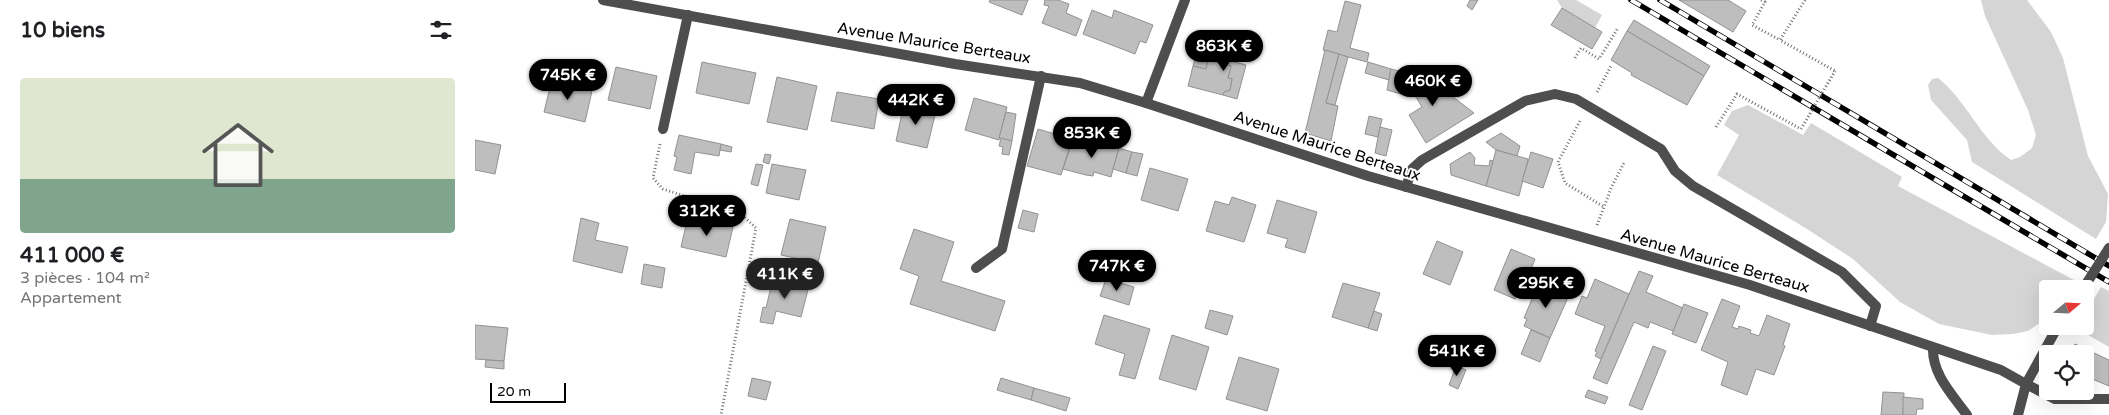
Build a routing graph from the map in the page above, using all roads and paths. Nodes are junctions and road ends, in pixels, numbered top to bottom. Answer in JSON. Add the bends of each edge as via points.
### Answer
{"nodes":[{"id":1,"x":603,"y":0,"type":"edge"},
{"id":2,"x":1185,"y":0,"type":"edge"},
{"id":3,"x":1761,"y":0,"type":"edge"},
{"id":4,"x":1805,"y":0,"type":"edge"},
{"id":5,"x":689,"y":14,"type":"junction"},
{"id":6,"x":1618,"y":28,"type":"dead end"},
{"id":7,"x":1780,"y":40,"type":"junction"},
{"id":8,"x":1575,"y":58,"type":"dead end"},
{"id":9,"x":1041,"y":76,"type":"junction"},
{"id":10,"x":1146,"y":103,"type":"junction"},
{"id":11,"x":1716,"y":127,"type":"dead end"},
{"id":12,"x":663,"y":129,"type":"joint"},
{"id":13,"x":1570,"y":140,"type":"dead end"},
{"id":14,"x":1625,"y":161,"type":"dead end"},
{"id":15,"x":1406,"y":187,"type":"junction"},
{"id":16,"x":1604,"y":207,"type":"junction"},
{"id":17,"x":1591,"y":240,"type":"junction"},
{"id":18,"x":2109,"y":248,"type":"edge"},
{"id":19,"x":976,"y":268,"type":"dead end"},
{"id":20,"x":2089,"y":280,"type":"edge"},
{"id":21,"x":1870,"y":326,"type":"junction"},
{"id":22,"x":2053,"y":335,"type":"edge"},
{"id":23,"x":1933,"y":348,"type":"junction"},
{"id":24,"x":2026,"y":384,"type":"junction"},
{"id":25,"x":2109,"y":399,"type":"edge"},
{"id":26,"x":721,"y":415,"type":"edge"},
{"id":27,"x":1967,"y":415,"type":"edge"},
{"id":28,"x":2018,"y":415,"type":"edge"}],
"edges":[{"from":1,"to":5,"type":"street","name":"Avenue Maurice Berteaux"},
{"from":2,"to":10,"type":"street"},
{"from":3,"to":7,"type":"path","via":[[1765,2],[1752,25]]},
{"from":4,"to":7,"type":"path"},
{"from":5,"to":9,"type":"street","name":"Avenue Maurice Berteaux","via":[[955,64]]},
{"from":5,"to":12,"type":"street"},
{"from":6,"to":8,"type":"path","via":[[1599,59],[1581,48]]},
{"from":7,"to":11,"type":"path","bridge":true,"via":[[1835,71],[1801,129],[1737,94]]},
{"from":9,"to":10,"type":"street","name":"Avenue Maurice Berteaux","via":[[1080,83]]},
{"from":9,"to":19,"type":"street","via":[[1002,248]]},
{"from":10,"to":15,"type":"street","name":"Avenue Maurice Berteaux"},
{"from":12,"to":26,"type":"path","via":[[653,178],[663,188],[742,215],[756,228]]},
{"from":13,"to":16,"type":"path","via":[[1558,162],[1565,183]]},
{"from":14,"to":16,"type":"path"},
{"from":15,"to":17,"type":"street","name":"Avenue Maurice Berteaux"},
{"from":15,"to":21,"type":"street","via":[[1412,169],[1422,160],[1525,101],[1555,94],[1576,99],[1661,149],[1675,170],[1693,186],[1842,272],[1875,306]]},
{"from":16,"to":17,"type":"path"},
{"from":17,"to":21,"type":"street","name":"Avenue Maurice Berteaux","via":[[1750,285]]},
{"from":18,"to":20,"type":"street","bridge":true},
{"from":21,"to":23,"type":"street","name":"Avenue Maurice Berteaux"},
{"from":22,"to":24,"type":"street"},
{"from":23,"to":24,"type":"street","name":"Avenue Maurice Berteaux","via":[[2001,370]]},
{"from":23,"to":27,"type":"street","via":[[1933,361],[1939,375]]},
{"from":24,"to":25,"type":"street","name":"Avenue Maurice Berteaux","via":[[2055,399]]},
{"from":24,"to":28,"type":"street"}]}
